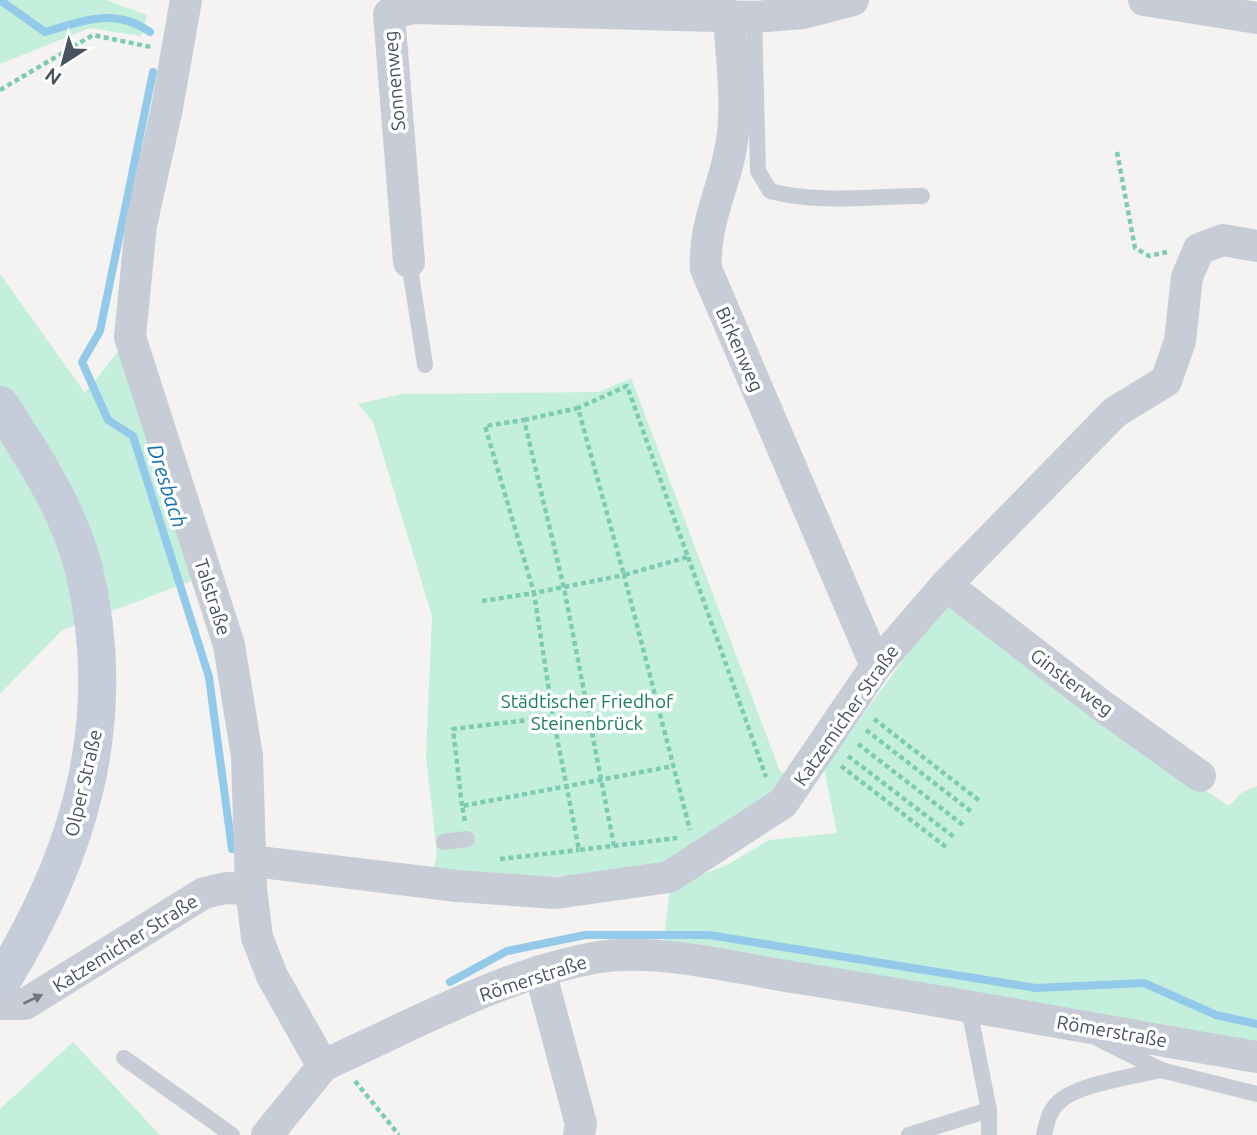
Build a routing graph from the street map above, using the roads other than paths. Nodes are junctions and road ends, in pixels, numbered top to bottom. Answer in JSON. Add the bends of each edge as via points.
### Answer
{"nodes":[{"id":1,"x":186,"y":0,"type":"edge"},
{"id":2,"x":853,"y":0,"type":"edge"},
{"id":3,"x":1143,"y":0,"type":"edge"},
{"id":4,"x":742,"y":16,"type":"junction"},
{"id":5,"x":1257,"y":18,"type":"edge"},
{"id":6,"x":922,"y":196,"type":"dead end"},
{"id":7,"x":1257,"y":246,"type":"edge"},
{"id":8,"x":410,"y":262,"type":"joint"},
{"id":9,"x":425,"y":365,"type":"dead end"},
{"id":10,"x":0,"y":405,"type":"edge"},
{"id":11,"x":946,"y":585,"type":"junction"},
{"id":12,"x":876,"y":666,"type":"junction"},
{"id":13,"x":1200,"y":776,"type":"dead end"},
{"id":14,"x":467,"y":839,"type":"road end"},
{"id":15,"x":444,"y":842,"type":"dead end"},
{"id":16,"x":251,"y":875,"type":"junction"},
{"id":17,"x":540,"y":971,"type":"junction"},
{"id":18,"x":3,"y":973,"type":"edge"},
{"id":19,"x":0,"y":1004,"type":"edge"},
{"id":20,"x":968,"y":1004,"type":"junction"},
{"id":21,"x":1072,"y":1024,"type":"junction"},
{"id":22,"x":1257,"y":1057,"type":"edge"},
{"id":23,"x":124,"y":1058,"type":"dead end"},
{"id":24,"x":330,"y":1062,"type":"junction"},
{"id":25,"x":1161,"y":1070,"type":"junction"},
{"id":26,"x":1257,"y":1094,"type":"edge"},
{"id":27,"x":989,"y":1110,"type":"junction"},
{"id":28,"x":232,"y":1135,"type":"edge"},
{"id":29,"x":267,"y":1135,"type":"edge"},
{"id":30,"x":579,"y":1135,"type":"edge"},
{"id":31,"x":909,"y":1135,"type":"edge"},
{"id":32,"x":989,"y":1135,"type":"edge"},
{"id":33,"x":1044,"y":1135,"type":"edge"}],
"edges":[{"from":1,"to":16,"type":"street","name":"Talstraße","via":[[141,225],[130,337],[229,645],[247,755]]},
{"from":2,"to":4,"type":"street","name":"Sonnenweg","via":[[803,13]]},
{"from":3,"to":5,"type":"street"},
{"from":4,"to":6,"type":"lane","via":[[758,171],[770,191],[826,197]]},
{"from":4,"to":8,"type":"street","name":"Sonnenweg","via":[[412,8],[388,14]]},
{"from":4,"to":12,"type":"street","name":"Birkenweg","via":[[733,132],[722,190],[704,241],[706,269]]},
{"from":7,"to":11,"type":"street","name":"Katzemicher Straße","via":[[1223,240],[1199,249],[1186,277],[1180,341],[1166,381],[1115,412]]},
{"from":8,"to":9,"type":"lane"},
{"from":10,"to":18,"type":"main road","name":"Olper Straße","via":[[60,507],[84,568],[97,641],[99,713],[87,784],[66,853],[46,902]]},
{"from":11,"to":12,"type":"street","name":"Katzemicher Straße"},
{"from":11,"to":13,"type":"street","name":"Ginsterweg"},
{"from":12,"to":16,"type":"street","name":"Katzemicher Straße","via":[[783,803],[669,877],[556,893]]},
{"from":14,"to":15,"type":"lane"},
{"from":19,"to":16,"type":"street","name":"Katzemicher Straße","one_way":true,"via":[[25,1004],[204,893]]},
{"from":16,"to":24,"type":"street","name":"Talstraße","via":[[257,937],[272,976]]},
{"from":17,"to":20,"type":"street","name":"Römerstraße","via":[[595,958],[662,957]]},
{"from":17,"to":24,"type":"street","name":"Römerstraße"},
{"from":17,"to":30,"type":"street","via":[[581,1124]]},
{"from":20,"to":21,"type":"street","name":"Römerstraße"},
{"from":20,"to":27,"type":"lane"},
{"from":21,"to":22,"type":"street","name":"Römerstraße"},
{"from":21,"to":25,"type":"lane"},
{"from":23,"to":28,"type":"lane"},
{"from":24,"to":29,"type":"street","name":"Römerstraße"},
{"from":25,"to":26,"type":"lane"},
{"from":25,"to":33,"type":"lane","via":[[1061,1100],[1049,1115]]},
{"from":27,"to":31,"type":"lane"},
{"from":27,"to":32,"type":"lane"}]}
